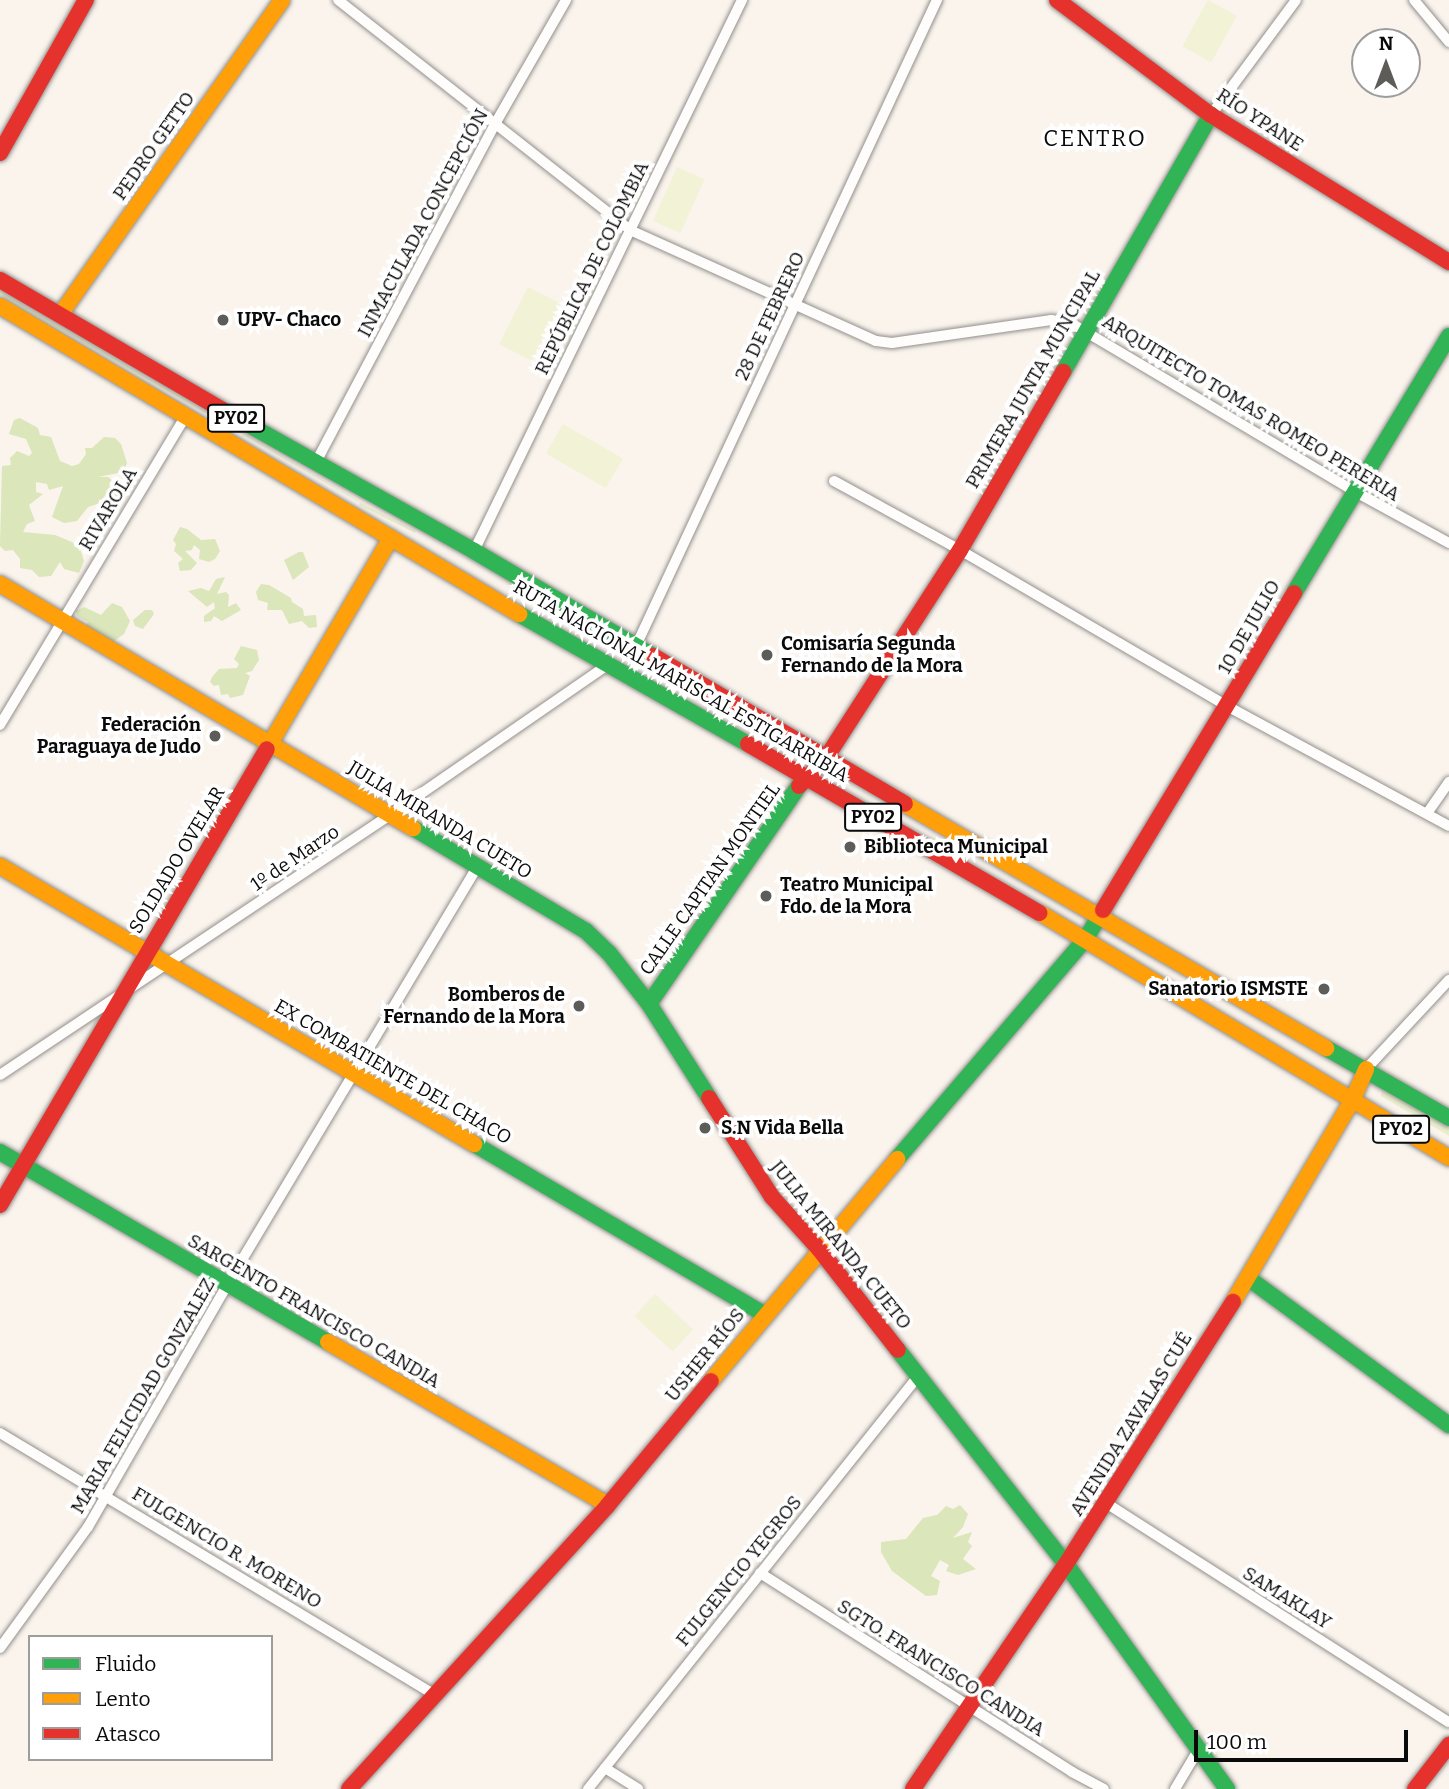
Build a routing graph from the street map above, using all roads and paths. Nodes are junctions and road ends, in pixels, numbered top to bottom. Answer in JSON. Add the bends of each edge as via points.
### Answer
{"nodes":[{"id":1,"x":86,"y":0,"type":"edge"},
{"id":2,"x":282,"y":0,"type":"edge"},
{"id":3,"x":338,"y":0,"type":"edge"},
{"id":4,"x":566,"y":0,"type":"edge"},
{"id":5,"x":742,"y":0,"type":"edge"},
{"id":6,"x":937,"y":0,"type":"edge"},
{"id":7,"x":1056,"y":0,"type":"edge"},
{"id":8,"x":1296,"y":0,"type":"edge"},
{"id":9,"x":1414,"y":0,"type":"edge"},
{"id":10,"x":1073,"y":4,"type":"edge"},
{"id":11,"x":1449,"y":42,"type":"edge"},
{"id":12,"x":1211,"y":115,"type":"junction"},
{"id":13,"x":495,"y":124,"type":"junction"},
{"id":14,"x":0,"y":153,"type":"edge"},
{"id":15,"x":630,"y":230,"type":"junction"},
{"id":16,"x":1449,"y":261,"type":"edge"},
{"id":17,"x":0,"y":281,"type":"edge"},
{"id":18,"x":795,"y":303,"type":"junction"},
{"id":19,"x":0,"y":306,"type":"edge"},
{"id":20,"x":60,"y":315,"type":"junction"},
{"id":21,"x":1086,"y":330,"type":"junction"},
{"id":22,"x":1449,"y":336,"type":"edge"},
{"id":23,"x":186,"y":415,"type":"junction"},
{"id":24,"x":315,"y":464,"type":"junction"},
{"id":25,"x":834,"y":481,"type":"dead end"},
{"id":26,"x":1354,"y":491,"type":"junction"},
{"id":27,"x":439,"y":532,"type":"junction"},
{"id":28,"x":391,"y":538,"type":"junction"},
{"id":29,"x":1449,"y":543,"type":"edge"},
{"id":30,"x":960,"y":550,"type":"junction"},
{"id":31,"x":474,"y":551,"type":"junction"},
{"id":32,"x":426,"y":557,"type":"junction"},
{"id":33,"x":0,"y":584,"type":"edge"},
{"id":34,"x":61,"y":621,"type":"junction"},
{"id":35,"x":636,"y":646,"type":"junction"},
{"id":36,"x":606,"y":666,"type":"junction"},
{"id":37,"x":1227,"y":706,"type":"junction"},
{"id":38,"x":0,"y":725,"type":"edge"},
{"id":39,"x":270,"y":744,"type":"junction"},
{"id":40,"x":826,"y":758,"type":"junction"},
{"id":41,"x":805,"y":778,"type":"junction"},
{"id":42,"x":1449,"y":782,"type":"edge"},
{"id":43,"x":1428,"y":812,"type":"junction"},
{"id":44,"x":390,"y":815,"type":"junction"},
{"id":45,"x":1449,"y":826,"type":"edge"},
{"id":46,"x":0,"y":866,"type":"edge"},
{"id":47,"x":477,"y":867,"type":"junction"},
{"id":48,"x":1099,"y":918,"type":"junction"},
{"id":49,"x":1086,"y":940,"type":"junction"},
{"id":50,"x":147,"y":952,"type":"junction"},
{"id":51,"x":168,"y":964,"type":"junction"},
{"id":52,"x":1449,"y":979,"type":"edge"},
{"id":53,"x":124,"y":992,"type":"junction"},
{"id":54,"x":649,"y":1004,"type":"junction"},
{"id":55,"x":1366,"y":1069,"type":"junction"},
{"id":56,"x":352,"y":1072,"type":"junction"},
{"id":57,"x":0,"y":1075,"type":"edge"},
{"id":58,"x":1352,"y":1101,"type":"junction"},
{"id":59,"x":1449,"y":1118,"type":"edge"},
{"id":60,"x":0,"y":1152,"type":"edge"},
{"id":61,"x":1449,"y":1158,"type":"edge"},
{"id":62,"x":23,"y":1166,"type":"junction"},
{"id":63,"x":0,"y":1205,"type":"edge"},
{"id":64,"x":819,"y":1249,"type":"junction"},
{"id":65,"x":1248,"y":1278,"type":"junction"},
{"id":66,"x":227,"y":1285,"type":"junction"},
{"id":67,"x":765,"y":1315,"type":"junction"},
{"id":68,"x":919,"y":1376,"type":"junction"},
{"id":69,"x":1449,"y":1424,"type":"edge"},
{"id":70,"x":0,"y":1433,"type":"edge"},
{"id":71,"x":107,"y":1494,"type":"junction"},
{"id":72,"x":1106,"y":1503,"type":"junction"},
{"id":73,"x":608,"y":1505,"type":"junction"},
{"id":74,"x":1066,"y":1564,"type":"junction"},
{"id":75,"x":760,"y":1573,"type":"junction"},
{"id":76,"x":0,"y":1648,"type":"edge"},
{"id":77,"x":435,"y":1695,"type":"junction"},
{"id":78,"x":970,"y":1707,"type":"junction"},
{"id":79,"x":1449,"y":1722,"type":"edge"},
{"id":80,"x":1449,"y":1745,"type":"edge"},
{"id":81,"x":1197,"y":1752,"type":"junction"},
{"id":82,"x":605,"y":1768,"type":"junction"},
{"id":83,"x":349,"y":1789,"type":"edge"},
{"id":84,"x":588,"y":1789,"type":"edge"},
{"id":85,"x":638,"y":1789,"type":"edge"},
{"id":86,"x":913,"y":1789,"type":"edge"},
{"id":87,"x":1104,"y":1789,"type":"edge"},
{"id":88,"x":1175,"y":1789,"type":"edge"},
{"id":89,"x":1227,"y":1789,"type":"edge"},
{"id":90,"x":1415,"y":1789,"type":"edge"}],
"edges":[{"from":1,"to":14,"type":"main road"},
{"from":2,"to":20,"type":"main road","name":"PEDRO GETTO"},
{"from":3,"to":13,"type":"street","name":"ARQUITECTO TOMAS ROMEO PERERIA"},
{"from":4,"to":13,"type":"street","name":"INMACULADA CONCEPCIÓN"},
{"from":5,"to":15,"type":"street","name":"REPÚBLICA DE COLOMBIA"},
{"from":6,"to":18,"type":"street","name":"28 DE FEBRERO"},
{"from":7,"to":10,"type":"main road","name":"RÍO YPANE"},
{"from":8,"to":12,"type":"street","name":"PRIMERA JUNTA MUNCIPAL"},
{"from":9,"to":11,"type":"street"},
{"from":10,"to":12,"type":"main road","name":"RÍO YPANE"},
{"from":12,"to":16,"type":"main road","name":"RÍO YPANE"},
{"from":12,"to":21,"type":"main road","name":"PRIMERA JUNTA MUNCIPAL"},
{"from":13,"to":15,"type":"street","name":"ARQUITECTO TOMAS ROMEO PERERIA"},
{"from":13,"to":24,"type":"street","name":"INMACULADA CONCEPCIÓN"},
{"from":15,"to":18,"type":"street","name":"ARQUITECTO TOMAS ROMEO PERERIA"},
{"from":15,"to":31,"type":"street","name":"REPÚBLICA DE COLOMBIA"},
{"from":17,"to":20,"type":"main road","name":"RUTA NACIONAL MARISCAL ESTIGARRIBIA","number":"PY02"},
{"from":18,"to":21,"type":"street","name":"ARQUITECTO TOMAS ROMEO PERERIA","via":[[876,341],[892,343],[1051,320]]},
{"from":18,"to":35,"type":"street","name":"28 DE FEBRERO"},
{"from":19,"to":23,"type":"main road","name":"RUTA NACIONAL MARISCAL ESTIGARRIBIA","number":"PY02"},
{"from":20,"to":24,"type":"main road","name":"RUTA NACIONAL MARISCAL ESTIGARRIBIA","number":"PY02"},
{"from":21,"to":26,"type":"street","name":"ARQUITECTO TOMAS ROMEO PERERIA"},
{"from":21,"to":30,"type":"main road","name":"PRIMERA JUNTA MUNCIPAL"},
{"from":22,"to":26,"type":"main road","name":"10 DE JULIO"},
{"from":23,"to":28,"type":"main road","name":"RUTA NACIONAL MARISCAL ESTIGARRIBIA","number":"PY02"},
{"from":23,"to":34,"type":"street","name":"RIVAROLA"},
{"from":24,"to":27,"type":"main road","name":"RUTA NACIONAL MARISCAL ESTIGARRIBIA","number":"PY02"},
{"from":25,"to":30,"type":"street"},
{"from":26,"to":29,"type":"street","name":"ARQUITECTO TOMAS ROMEO PERERIA"},
{"from":26,"to":37,"type":"main road","name":"10 DE JULIO"},
{"from":27,"to":31,"type":"main road","name":"RUTA NACIONAL MARISCAL ESTIGARRIBIA","number":"PY02"},
{"from":27,"to":32,"type":"main road"},
{"from":28,"to":32,"type":"main road","name":"RUTA NACIONAL MARISCAL ESTIGARRIBIA","number":"PY02"},
{"from":28,"to":39,"type":"main road","name":"SOLDADO OVELAR"},
{"from":30,"to":37,"type":"street"},
{"from":30,"to":40,"type":"main road","name":"PRIMERA JUNTA MUNCIPAL"},
{"from":31,"to":35,"type":"main road","name":"RUTA NACIONAL MARISCAL ESTIGARRIBIA","number":"PY02"},
{"from":32,"to":36,"type":"main road","name":"RUTA NACIONAL MARISCAL ESTIGARRIBIA","number":"PY02"},
{"from":33,"to":34,"type":"main road","name":"JULIA MIRANDA CUETO"},
{"from":34,"to":38,"type":"street","name":"RIVAROLA"},
{"from":34,"to":39,"type":"main road","name":"JULIA MIRANDA CUETO"},
{"from":35,"to":40,"type":"main road","name":"RUTA NACIONAL MARISCAL ESTIGARRIBIA","number":"PY02"},
{"from":36,"to":41,"type":"main road","name":"RUTA NACIONAL MARISCAL ESTIGARRIBIA","number":"PY02"},
{"from":36,"to":44,"type":"street","name":"1º de Marzo"},
{"from":37,"to":43,"type":"street"},
{"from":37,"to":48,"type":"main road","name":"10 DE JULIO"},
{"from":39,"to":44,"type":"main road","name":"JULIA MIRANDA CUETO"},
{"from":39,"to":50,"type":"main road","name":"SOLDADO OVELAR"},
{"from":40,"to":41,"type":"main road","name":"PRIMERA JUNTA MUNCIPAL"},
{"from":40,"to":48,"type":"main road","name":"RUTA NACIONAL MARISCAL ESTIGARRIBIA","number":"PY02"},
{"from":41,"to":49,"type":"main road","name":"RUTA NACIONAL MARISCAL ESTIGARRIBIA","number":"PY02"},
{"from":41,"to":54,"type":"main road","name":"CALLE CAPITAN MONTIEL"},
{"from":42,"to":43,"type":"street"},
{"from":43,"to":45,"type":"street"},
{"from":44,"to":47,"type":"main road","name":"JULIA MIRANDA CUETO"},
{"from":44,"to":51,"type":"street","name":"1º de Marzo"},
{"from":46,"to":50,"type":"main road","name":"EX COMBATIENTE DEL CHACO"},
{"from":47,"to":54,"type":"main road","name":"JULIA MIRANDA CUETO","via":[[586,931],[610,953]]},
{"from":47,"to":56,"type":"street","name":"MARIA FELICIDAD GONZALEZ"},
{"from":48,"to":49,"type":"main road","name":"10 DE JULIO"},
{"from":48,"to":55,"type":"main road","name":"RUTA NACIONAL MARISCAL ESTIGARRIBIA","number":"PY02"},
{"from":49,"to":58,"type":"main road","name":"RUTA NACIONAL MARISCAL ESTIGARRIBIA","number":"PY02"},
{"from":49,"to":64,"type":"main road","name":"USHER RÍOS"},
{"from":50,"to":51,"type":"main road","name":"EX COMBATIENTE DEL CHACO"},
{"from":50,"to":53,"type":"main road","name":"SOLDADO OVELAR"},
{"from":51,"to":53,"type":"street","name":"1º de Marzo"},
{"from":51,"to":56,"type":"main road","name":"EX COMBATIENTE DEL CHACO"},
{"from":52,"to":55,"type":"street"},
{"from":53,"to":57,"type":"street","name":"1º de Marzo"},
{"from":53,"to":62,"type":"main road","name":"SOLDADO OVELAR"},
{"from":54,"to":64,"type":"main road","name":"JULIA MIRANDA CUETO","via":[[772,1197]]},
{"from":55,"to":58,"type":"main road","name":"AVENIDA ZAVALAS CUÉ"},
{"from":55,"to":59,"type":"main road","name":"RUTA NACIONAL MARISCAL ESTIGARRIBIA","number":"PY02"},
{"from":56,"to":66,"type":"street","name":"MARIA FELICIDAD GONZALEZ"},
{"from":56,"to":67,"type":"main road","name":"EX COMBATIENTE DEL CHACO"},
{"from":58,"to":61,"type":"main road","name":"RUTA NACIONAL MARISCAL ESTIGARRIBIA","number":"PY02"},
{"from":58,"to":65,"type":"main road","name":"AVENIDA ZAVALAS CUÉ"},
{"from":60,"to":62,"type":"main road","name":"SARGENTO FRANCISCO CANDIA"},
{"from":62,"to":63,"type":"main road","name":"SOLDADO OVELAR"},
{"from":62,"to":66,"type":"main road","name":"SARGENTO FRANCISCO CANDIA"},
{"from":64,"to":67,"type":"main road","name":"USHER RÍOS"},
{"from":64,"to":68,"type":"main road","name":"JULIA MIRANDA CUETO"},
{"from":65,"to":69,"type":"main road"},
{"from":65,"to":72,"type":"main road","name":"AVENIDA ZAVALAS CUÉ"},
{"from":66,"to":71,"type":"street","name":"MARIA FELICIDAD GONZALEZ"},
{"from":66,"to":73,"type":"main road","name":"SARGENTO FRANCISCO CANDIA"},
{"from":67,"to":73,"type":"main road","name":"USHER RÍOS"},
{"from":68,"to":74,"type":"main road","name":"JULIA MIRANDA CUETO"},
{"from":68,"to":75,"type":"street","name":"FULGENCIO YEGROS"},
{"from":70,"to":71,"type":"street","name":"FULGENCIO R. MORENO"},
{"from":71,"to":76,"type":"street","name":"MARIA FELICIDAD GONZALEZ"},
{"from":71,"to":77,"type":"street","name":"FULGENCIO R. MORENO"},
{"from":72,"to":74,"type":"main road","name":"AVENIDA ZAVALAS CUÉ"},
{"from":72,"to":79,"type":"street","name":"SAMAKLAY"},
{"from":73,"to":77,"type":"main road","name":"USHER RÍOS"},
{"from":74,"to":78,"type":"main road","name":"AVENIDA ZAVALAS CUÉ"},
{"from":74,"to":81,"type":"main road","name":"JULIA MIRANDA CUETO"},
{"from":75,"to":78,"type":"street","name":"SGTO. FRANCISCO CANDIA"},
{"from":75,"to":82,"type":"street","name":"FULGENCIO YEGROS"},
{"from":77,"to":83,"type":"main road","name":"USHER RÍOS"},
{"from":78,"to":86,"type":"main road","name":"AVENIDA ZAVALAS CUÉ"},
{"from":78,"to":87,"type":"street","name":"SGTO. FRANCISCO CANDIA"},
{"from":80,"to":90,"type":"main road"},
{"from":81,"to":88,"type":"street"},
{"from":81,"to":89,"type":"main road","name":"JULIA MIRANDA CUETO"},
{"from":82,"to":84,"type":"street","name":"FULGENCIO YEGROS"},
{"from":82,"to":85,"type":"street"}]}
